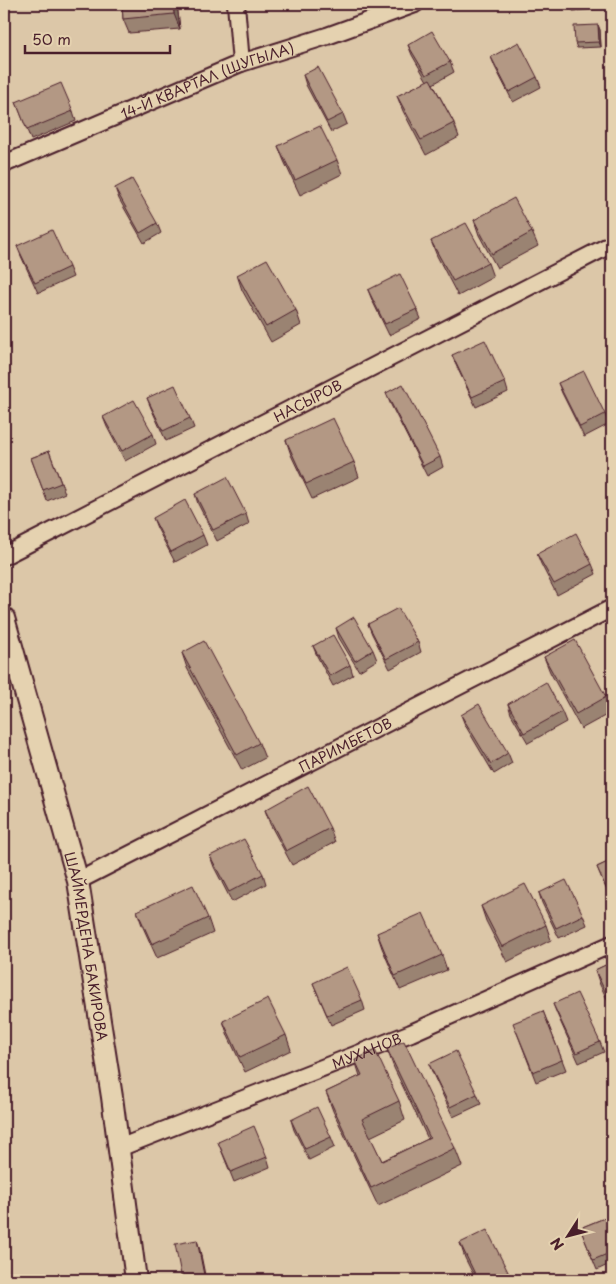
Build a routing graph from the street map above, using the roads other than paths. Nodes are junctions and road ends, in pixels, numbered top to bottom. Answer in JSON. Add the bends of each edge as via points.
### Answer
{"nodes":[{"id":1,"x":236,"y":4,"type":"edge"},
{"id":2,"x":415,"y":4,"type":"edge"},
{"id":3,"x":241,"y":63,"type":"junction"},
{"id":4,"x":4,"y":164,"type":"edge"},
{"id":5,"x":612,"y":244,"type":"edge"},
{"id":6,"x":4,"y":556,"type":"edge"},
{"id":7,"x":612,"y":608,"type":"edge"},
{"id":8,"x":4,"y":618,"type":"edge"},
{"id":9,"x":78,"y":881,"type":"junction"},
{"id":10,"x":612,"y":944,"type":"edge"},
{"id":11,"x":119,"y":1148,"type":"junction"},
{"id":12,"x":136,"y":1280,"type":"edge"}],
"edges":[{"from":1,"to":3,"type":"street"},
{"from":2,"to":3,"type":"street","name":"14-Й КВАРТАЛ (ШУГЫЛА)"},
{"from":3,"to":4,"type":"street","name":"14-Й КВАРТАЛ (ШУГЫЛА)"},
{"from":5,"to":6,"type":"street","name":"НАСЫРОВ"},
{"from":7,"to":9,"type":"street","name":"ПАРИМБЕТОВ"},
{"from":8,"to":9,"type":"street","name":"ШАЙМЕРДЕНА БАКИРОВА"},
{"from":9,"to":11,"type":"street","name":"ШАЙМЕРДЕНА БАКИРОВА"},
{"from":10,"to":11,"type":"street","name":"МУХАНОВ","via":[[411,1033]]},
{"from":11,"to":12,"type":"street","name":"ШАЙМЕРДЕНА БАКИРОВА"}]}
